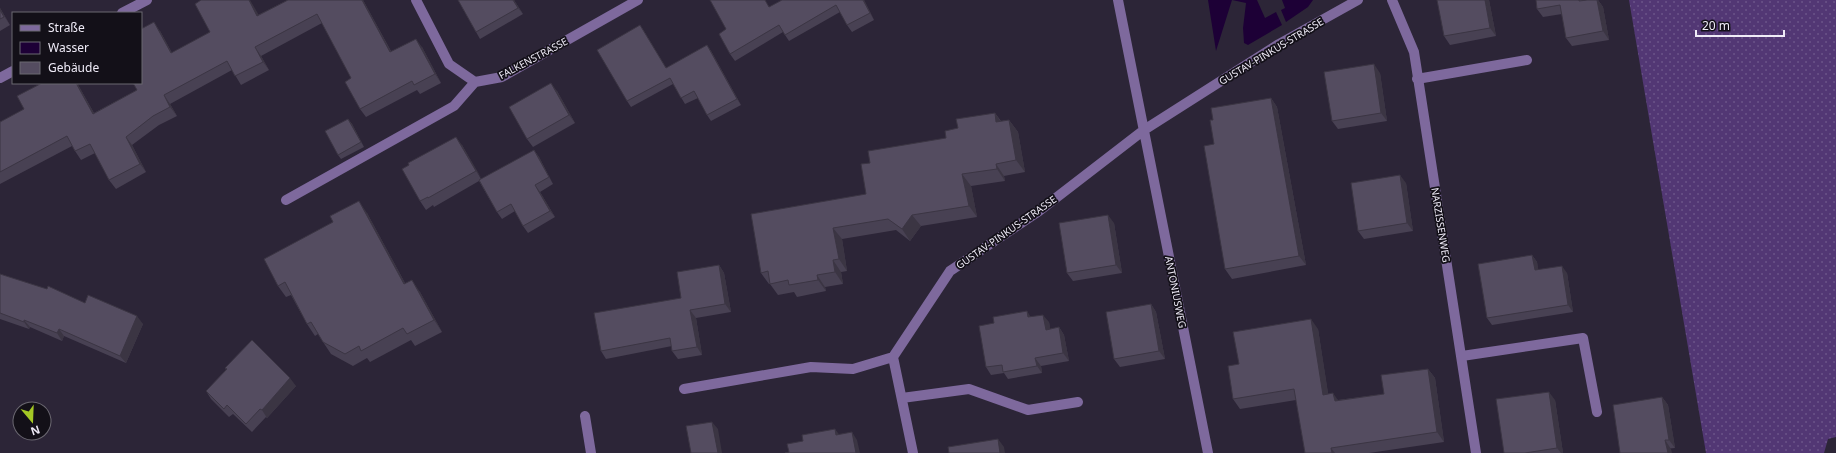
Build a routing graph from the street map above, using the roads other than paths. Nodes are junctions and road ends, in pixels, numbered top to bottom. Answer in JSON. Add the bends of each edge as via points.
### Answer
{"nodes":[{"id":1,"x":147,"y":0,"type":"edge"},
{"id":2,"x":416,"y":0,"type":"edge"},
{"id":3,"x":638,"y":0,"type":"edge"},
{"id":4,"x":1118,"y":0,"type":"edge"},
{"id":5,"x":1358,"y":0,"type":"edge"},
{"id":6,"x":1392,"y":0,"type":"edge"},
{"id":7,"x":1337,"y":5,"type":"edge"},
{"id":8,"x":124,"y":12,"type":"edge"},
{"id":9,"x":1527,"y":60,"type":"dead end"},
{"id":10,"x":12,"y":72,"type":"edge"},
{"id":11,"x":0,"y":78,"type":"edge"},
{"id":12,"x":1417,"y":79,"type":"junction"},
{"id":13,"x":475,"y":82,"type":"junction"},
{"id":14,"x":1144,"y":130,"type":"junction"},
{"id":15,"x":286,"y":200,"type":"dead end"},
{"id":16,"x":1462,"y":356,"type":"junction"},
{"id":17,"x":893,"y":357,"type":"junction"},
{"id":18,"x":684,"y":389,"type":"dead end"},
{"id":19,"x":902,"y":398,"type":"junction"},
{"id":20,"x":1078,"y":402,"type":"dead end"},
{"id":21,"x":1597,"y":412,"type":"dead end"},
{"id":22,"x":585,"y":416,"type":"dead end"},
{"id":23,"x":591,"y":453,"type":"edge"},
{"id":24,"x":913,"y":453,"type":"edge"},
{"id":25,"x":1208,"y":453,"type":"edge"},
{"id":26,"x":1476,"y":453,"type":"edge"}],
"edges":[{"from":1,"to":8,"type":"street"},
{"from":2,"to":13,"type":"street","via":[[449,64]]},
{"from":3,"to":13,"type":"street","name":"FALKENSTRASSE","via":[[502,77]]},
{"from":4,"to":14,"type":"street"},
{"from":5,"to":7,"type":"street","name":"GUSTAV-PINKUS-STRASSE"},
{"from":6,"to":12,"type":"street","name":"NARZISSENWEG","via":[[1414,52]]},
{"from":7,"to":14,"type":"street","name":"GUSTAV-PINKUS-STRASSE"},
{"from":9,"to":12,"type":"street"},
{"from":10,"to":11,"type":"street"},
{"from":12,"to":16,"type":"street","name":"NARZISSENWEG"},
{"from":13,"to":15,"type":"street","via":[[454,106]]},
{"from":14,"to":17,"type":"street","name":"GUSTAV-PINKUS-STRASSE","via":[[1039,210],[950,271]]},
{"from":14,"to":25,"type":"street","name":"ANTONIUSWEG"},
{"from":16,"to":21,"type":"street","via":[[1583,338]]},
{"from":16,"to":26,"type":"street","name":"NARZISSENWEG"},
{"from":17,"to":18,"type":"street","via":[[853,369],[811,367]]},
{"from":17,"to":19,"type":"street"},
{"from":19,"to":20,"type":"street","via":[[968,390],[1028,410]]},
{"from":19,"to":24,"type":"street"},
{"from":22,"to":23,"type":"street"}]}
